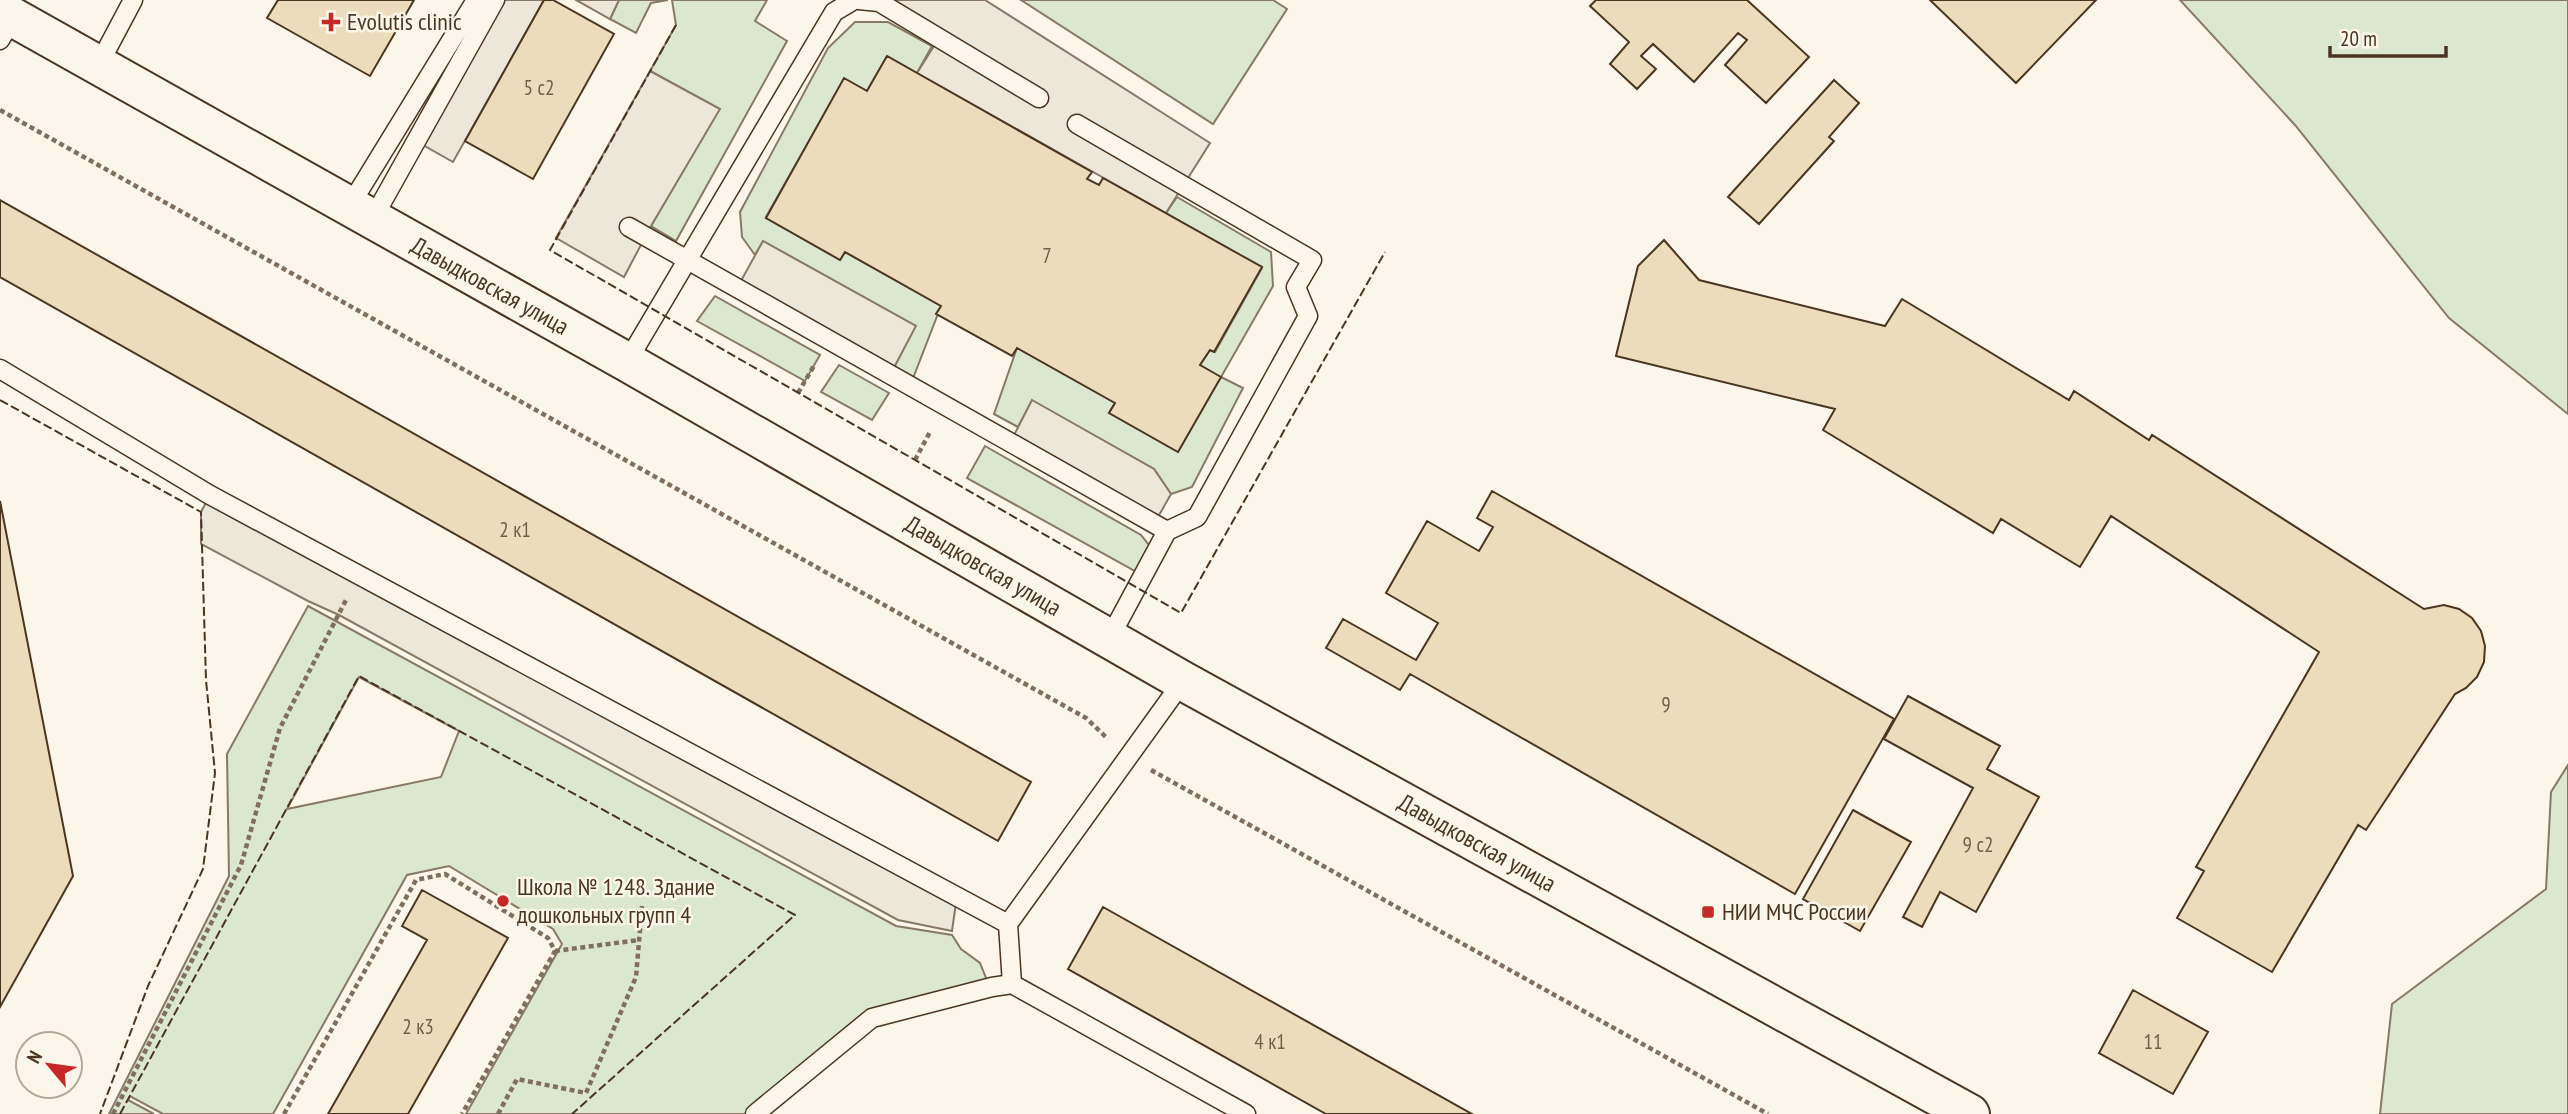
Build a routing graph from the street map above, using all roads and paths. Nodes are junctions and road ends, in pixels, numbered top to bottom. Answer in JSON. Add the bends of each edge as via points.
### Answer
{"nodes":[{"id":1,"x":133,"y":0,"type":"edge"},
{"id":2,"x":476,"y":0,"type":"edge"},
{"id":3,"x":495,"y":0,"type":"edge"},
{"id":4,"x":854,"y":0,"type":"edge"},
{"id":5,"x":859,"y":0,"type":"edge"},
{"id":6,"x":4,"y":23,"type":"edge"},
{"id":7,"x":98,"y":65,"type":"junction"},
{"id":8,"x":1039,"y":98,"type":"dead end"},
{"id":9,"x":0,"y":110,"type":"edge"},
{"id":10,"x":1077,"y":124,"type":"dead end"},
{"id":11,"x":361,"y":214,"type":"junction"},
{"id":12,"x":629,"y":227,"type":"dead end"},
{"id":13,"x":688,"y":260,"type":"junction"},
{"id":14,"x":627,"y":362,"type":"junction"},
{"id":15,"x":0,"y":369,"type":"edge"},
{"id":16,"x":1167,"y":531,"type":"junction"},
{"id":17,"x":359,"y":575,"type":"junction"},
{"id":18,"x":1109,"y":639,"type":"junction"},
{"id":19,"x":1183,"y":681,"type":"junction"},
{"id":20,"x":1128,"y":758,"type":"junction"},
{"id":21,"x":642,"y":906,"type":"dead end"},
{"id":22,"x":1008,"y":924,"type":"junction"},
{"id":23,"x":639,"y":940,"type":"junction"},
{"id":24,"x":555,"y":951,"type":"junction"},
{"id":25,"x":1012,"y":984,"type":"junction"},
{"id":26,"x":113,"y":1114,"type":"edge"},
{"id":27,"x":284,"y":1114,"type":"edge"},
{"id":28,"x":462,"y":1114,"type":"edge"},
{"id":29,"x":498,"y":1114,"type":"edge"},
{"id":30,"x":755,"y":1114,"type":"edge"},
{"id":31,"x":1246,"y":1114,"type":"edge"},
{"id":32,"x":1768,"y":1114,"type":"edge"},
{"id":33,"x":1969,"y":1114,"type":"edge"}],
"edges":[{"from":1,"to":7,"type":"lane"},
{"from":2,"to":11,"type":"lane"},
{"from":3,"to":11,"type":"lane"},
{"from":4,"to":13,"type":"lane","via":[[834,12]]},
{"from":5,"to":8,"type":"lane","via":[[879,2]]},
{"from":6,"to":7,"type":"street","name":"Давыдковская улица"},
{"from":7,"to":11,"type":"street","name":"Давыдковская улица"},
{"from":9,"to":20,"type":"path","via":[[1086,718]]},
{"from":10,"to":16,"type":"lane","via":[[1312,260],[1296,286],[1308,316],[1197,517]]},
{"from":11,"to":14,"type":"street","name":"Давыдковская улица"},
{"from":12,"to":13,"type":"lane"},
{"from":13,"to":14,"type":"lane"},
{"from":13,"to":16,"type":"lane"},
{"from":14,"to":18,"type":"street","name":"Давыдковская улица"},
{"from":15,"to":17,"type":"lane","via":[[210,495]]},
{"from":16,"to":18,"type":"lane"},
{"from":17,"to":22,"type":"lane"},
{"from":17,"to":26,"type":"path","via":[[280,728],[241,865]]},
{"from":18,"to":19,"type":"street","name":"Давыдковская улица"},
{"from":19,"to":20,"type":"lane"},
{"from":19,"to":33,"type":"street","name":"Давыдковская улица"},
{"from":20,"to":22,"type":"lane"},
{"from":20,"to":32,"type":"path"},
{"from":21,"to":23,"type":"path"},
{"from":22,"to":25,"type":"lane"},
{"from":23,"to":24,"type":"path"},
{"from":23,"to":29,"type":"path","via":[[636,977],[586,1093],[517,1079]]},
{"from":24,"to":27,"type":"path","via":[[548,938],[445,874],[416,880]]},
{"from":24,"to":28,"type":"path"},
{"from":25,"to":30,"type":"lane","via":[[872,1018]]},
{"from":25,"to":31,"type":"lane"}]}
